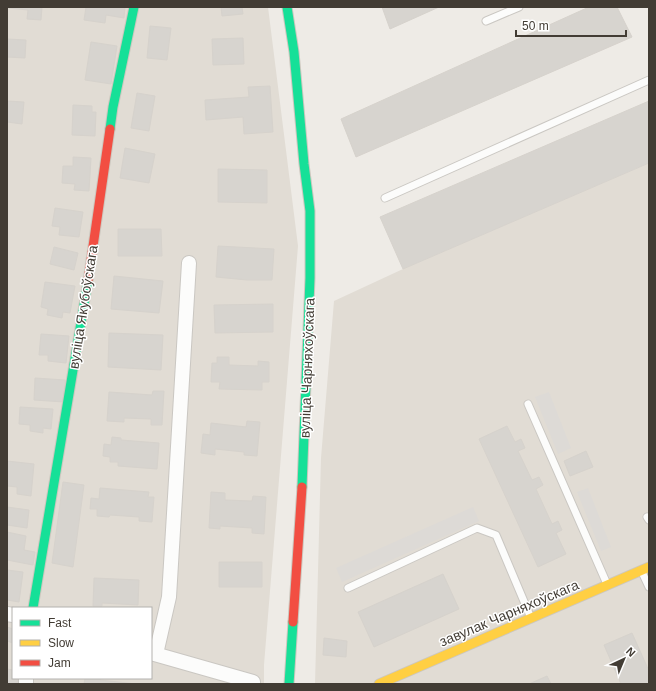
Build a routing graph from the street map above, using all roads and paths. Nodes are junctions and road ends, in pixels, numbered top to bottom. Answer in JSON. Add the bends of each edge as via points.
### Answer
{"nodes":[{"id":1,"x":134,"y":7,"type":"edge"},
{"id":2,"x":287,"y":7,"type":"edge"},
{"id":3,"x":519,"y":7,"type":"edge"},
{"id":4,"x":486,"y":21,"type":"dead end"},
{"id":5,"x":649,"y":80,"type":"edge"},
{"id":6,"x":385,"y":198,"type":"dead end"},
{"id":7,"x":189,"y":263,"type":"dead end"},
{"id":8,"x":528,"y":404,"type":"dead end"},
{"id":9,"x":645,"y":568,"type":"edge"},
{"id":10,"x":608,"y":586,"type":"junction"},
{"id":11,"x":649,"y":587,"type":"edge"},
{"id":12,"x":348,"y":588,"type":"dead end"},
{"id":13,"x":32,"y":607,"type":"edge"},
{"id":14,"x":531,"y":618,"type":"junction"},
{"id":15,"x":154,"y":654,"type":"edge"},
{"id":16,"x":253,"y":682,"type":"dead end"},
{"id":17,"x":289,"y":684,"type":"edge"},
{"id":18,"x":379,"y":684,"type":"edge"}],
"edges":[{"from":1,"to":13,"type":"street","name":"вуліца Якубоўскага","via":[[113,107],[83,316]]},
{"from":2,"to":17,"type":"street","name":"вуліца Чарняхоўскага","via":[[310,211],[304,460]]},
{"from":3,"to":4,"type":"lane"},
{"from":5,"to":6,"type":"lane"},
{"from":7,"to":15,"type":"street","via":[[168,597]]},
{"from":8,"to":10,"type":"lane"},
{"from":9,"to":10,"type":"street","name":"завулак Чарняхоўскага"},
{"from":9,"to":11,"type":"lane"},
{"from":10,"to":14,"type":"street","name":"завулак Чарняхоўскага"},
{"from":12,"to":14,"type":"lane","via":[[477,528],[496,535]]},
{"from":14,"to":18,"type":"street","name":"завулак Чарняхоўскага"},
{"from":15,"to":16,"type":"street"}]}
